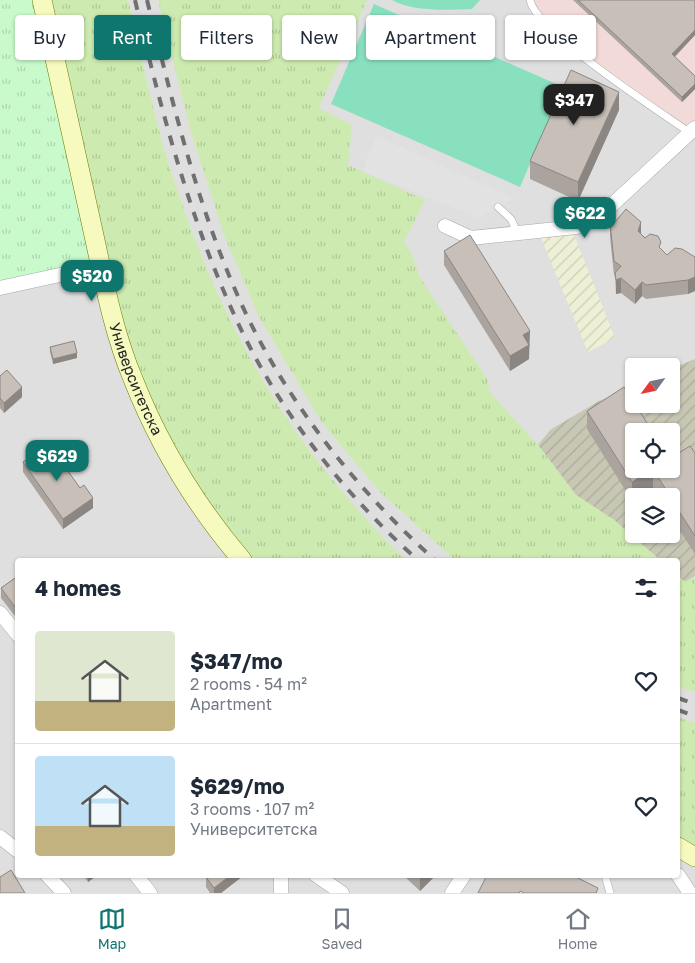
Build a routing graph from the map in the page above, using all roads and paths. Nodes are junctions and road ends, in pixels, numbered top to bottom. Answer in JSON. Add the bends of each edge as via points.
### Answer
{"nodes":[{"id":1,"x":42,"y":0,"type":"edge"},
{"id":2,"x":530,"y":0,"type":"edge"},
{"id":3,"x":692,"y":130,"type":"edge"},
{"id":4,"x":498,"y":207,"type":"dead end"},
{"id":5,"x":445,"y":226,"type":"dead end"},
{"id":6,"x":517,"y":232,"type":"junction"},
{"id":7,"x":101,"y":266,"type":"junction"},
{"id":8,"x":0,"y":288,"type":"edge"},
{"id":9,"x":240,"y":558,"type":"edge"},
{"id":10,"x":0,"y":613,"type":"edge"},
{"id":11,"x":15,"y":631,"type":"edge"},
{"id":12,"x":0,"y":837,"type":"edge"},
{"id":13,"x":680,"y":848,"type":"edge"},
{"id":14,"x":15,"y":849,"type":"edge"},
{"id":15,"x":695,"y":857,"type":"edge"},
{"id":16,"x":50,"y":878,"type":"edge"},
{"id":17,"x":138,"y":878,"type":"edge"},
{"id":18,"x":281,"y":878,"type":"edge"},
{"id":19,"x":320,"y":878,"type":"edge"},
{"id":20,"x":462,"y":878,"type":"edge"},
{"id":21,"x":606,"y":878,"type":"edge"},
{"id":22,"x":680,"y":878,"type":"edge"},
{"id":23,"x":64,"y":893,"type":"edge"},
{"id":24,"x":150,"y":893,"type":"edge"},
{"id":25,"x":282,"y":893,"type":"edge"},
{"id":26,"x":342,"y":893,"type":"edge"},
{"id":27,"x":452,"y":893,"type":"edge"},
{"id":28,"x":610,"y":893,"type":"edge"},
{"id":29,"x":690,"y":893,"type":"edge"}],
"edges":[{"from":1,"to":7,"type":"street","name":"Университетска"},
{"from":2,"to":3,"type":"lane","via":[[536,14],[567,44]]},
{"from":3,"to":6,"type":"street","via":[[599,216],[576,227]]},
{"from":4,"to":6,"type":"lane","via":[[511,219]]},
{"from":5,"to":6,"type":"street","via":[[471,238]]},
{"from":7,"to":8,"type":"street"},
{"from":7,"to":9,"type":"street","name":"Университетска","via":[[113,319],[132,378],[157,434],[218,532]]},
{"from":10,"to":11,"type":"street"},
{"from":12,"to":14,"type":"street"},
{"from":13,"to":15,"type":"street"},
{"from":16,"to":23,"type":"street"},
{"from":17,"to":24,"type":"street"},
{"from":18,"to":25,"type":"street"},
{"from":19,"to":26,"type":"street"},
{"from":20,"to":27,"type":"street"},
{"from":21,"to":28,"type":"lane"},
{"from":22,"to":29,"type":"street"}]}
